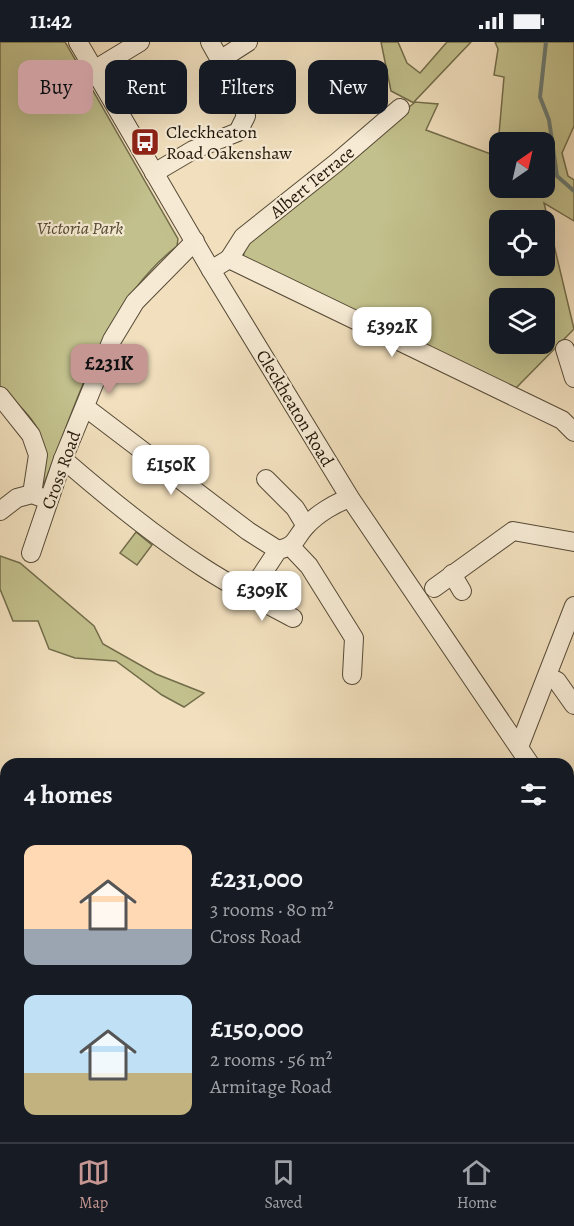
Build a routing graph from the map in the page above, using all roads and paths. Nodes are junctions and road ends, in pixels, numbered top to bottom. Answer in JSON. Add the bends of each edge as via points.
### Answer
{"nodes":[{"id":1,"x":78,"y":42,"type":"edge"},
{"id":2,"x":140,"y":42,"type":"edge"},
{"id":3,"x":210,"y":42,"type":"edge"},
{"id":4,"x":248,"y":42,"type":"edge"},
{"id":5,"x":220,"y":60,"type":"joint"},
{"id":6,"x":94,"y":70,"type":"junction"},
{"id":7,"x":400,"y":108,"type":"dead end"},
{"id":8,"x":245,"y":114,"type":"edge"},
{"id":9,"x":154,"y":173,"type":"junction"},
{"id":10,"x":195,"y":241,"type":"junction"},
{"id":11,"x":229,"y":259,"type":"junction"},
{"id":12,"x":211,"y":270,"type":"junction"},
{"id":13,"x":565,"y":349,"type":"dead end"},
{"id":14,"x":574,"y":378,"type":"edge"},
{"id":15,"x":0,"y":396,"type":"edge"},
{"id":16,"x":85,"y":407,"type":"junction"},
{"id":17,"x":574,"y":432,"type":"edge"},
{"id":18,"x":63,"y":459,"type":"junction"},
{"id":19,"x":266,"y":479,"type":"dead end"},
{"id":20,"x":32,"y":494,"type":"junction"},
{"id":21,"x":350,"y":498,"type":"junction"},
{"id":22,"x":50,"y":501,"type":"junction"},
{"id":23,"x":0,"y":511,"type":"edge"},
{"id":24,"x":306,"y":526,"type":"junction"},
{"id":25,"x":574,"y":542,"type":"edge"},
{"id":26,"x":285,"y":549,"type":"junction"},
{"id":27,"x":31,"y":553,"type":"dead end"},
{"id":28,"x":452,"y":574,"type":"junction"},
{"id":29,"x":434,"y":588,"type":"dead end"},
{"id":30,"x":462,"y":591,"type":"dead end"},
{"id":31,"x":249,"y":594,"type":"junction"},
{"id":32,"x":574,"y":606,"type":"edge"},
{"id":33,"x":293,"y":618,"type":"dead end"},
{"id":34,"x":352,"y":675,"type":"dead end"},
{"id":35,"x":548,"y":677,"type":"junction"},
{"id":36,"x":574,"y":705,"type":"edge"},
{"id":37,"x":519,"y":747,"type":"junction"},
{"id":38,"x":526,"y":758,"type":"edge"}],
"edges":[{"from":1,"to":6,"type":"street","name":"Cleckheaton Road"},
{"from":2,"to":6,"type":"street"},
{"from":3,"to":5,"type":"street"},
{"from":4,"to":5,"type":"street"},
{"from":6,"to":9,"type":"street","name":"Cleckheaton Road"},
{"from":7,"to":11,"type":"street","name":"Albert Terrace","via":[[243,237]]},
{"from":8,"to":9,"type":"street","via":[[238,132],[193,150]]},
{"from":9,"to":10,"type":"street","name":"Cleckheaton Road"},
{"from":10,"to":12,"type":"street","name":"Cleckheaton Road"},
{"from":10,"to":16,"type":"street","name":"Cross Road","via":[[135,302],[112,340]]},
{"from":11,"to":12,"type":"street"},
{"from":11,"to":17,"type":"street","via":[[562,420]]},
{"from":12,"to":21,"type":"street","name":"Cleckheaton Road"},
{"from":13,"to":14,"type":"street"},
{"from":15,"to":20,"type":"street","via":[[31,435],[38,455]]},
{"from":16,"to":18,"type":"street","name":"Cross Road"},
{"from":16,"to":26,"type":"street","via":[[248,531]]},
{"from":18,"to":22,"type":"street","name":"Cross Road"},
{"from":18,"to":31,"type":"street","via":[[130,516]]},
{"from":19,"to":24,"type":"street","via":[[295,508]]},
{"from":20,"to":22,"type":"street"},
{"from":20,"to":23,"type":"street","via":[[17,498]]},
{"from":21,"to":24,"type":"street"},
{"from":21,"to":37,"type":"street","name":"Cleckheaton Road"},
{"from":22,"to":27,"type":"street","name":"Cross Road"},
{"from":24,"to":26,"type":"street"},
{"from":25,"to":28,"type":"street","via":[[513,531]]},
{"from":26,"to":31,"type":"street"},
{"from":26,"to":34,"type":"street","via":[[309,566],[354,638]]},
{"from":28,"to":29,"type":"street"},
{"from":28,"to":30,"type":"street"},
{"from":31,"to":33,"type":"street"},
{"from":32,"to":35,"type":"street"},
{"from":35,"to":36,"type":"street","via":[[557,681]]},
{"from":35,"to":37,"type":"street"},
{"from":37,"to":38,"type":"street","name":"Cleckheaton Road"}]}
